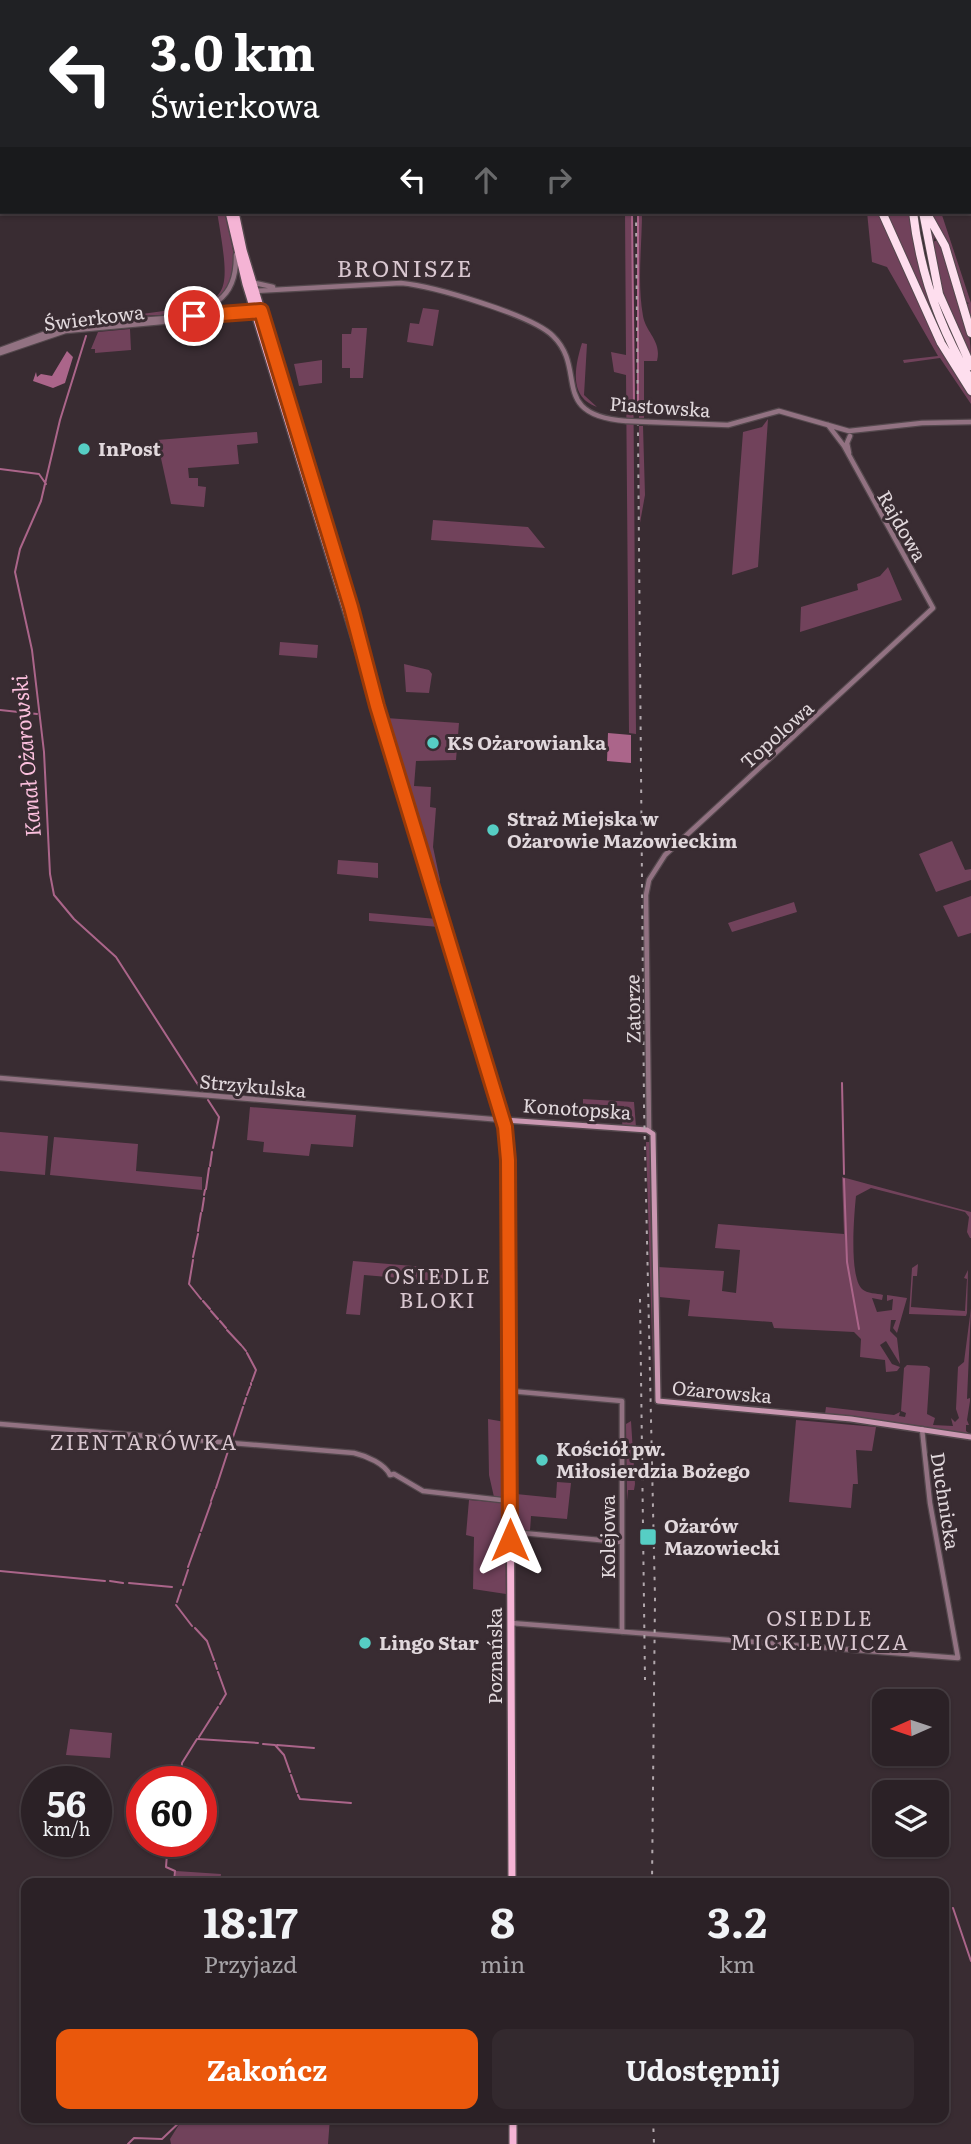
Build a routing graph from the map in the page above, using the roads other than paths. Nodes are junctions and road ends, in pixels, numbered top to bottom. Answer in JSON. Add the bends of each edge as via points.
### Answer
{"nodes":[{"id":1,"x":229,"y":214,"type":"edge"},
{"id":2,"x":235,"y":214,"type":"edge"},
{"id":3,"x":883,"y":214,"type":"edge"},
{"id":4,"x":913,"y":214,"type":"edge"},
{"id":5,"x":924,"y":214,"type":"edge"},
{"id":6,"x":926,"y":214,"type":"edge"},
{"id":7,"x":236,"y":247,"type":"junction"},
{"id":8,"x":250,"y":276,"type":"junction"},
{"id":9,"x":292,"y":288,"type":"junction"},
{"id":10,"x":252,"y":294,"type":"junction"},
{"id":11,"x":245,"y":312,"type":"junction"},
{"id":12,"x":257,"y":312,"type":"junction"},
{"id":13,"x":143,"y":320,"type":"junction"},
{"id":14,"x":971,"y":333,"type":"edge"},
{"id":15,"x":0,"y":351,"type":"edge"},
{"id":16,"x":971,"y":366,"type":"edge"},
{"id":17,"x":971,"y":380,"type":"edge"},
{"id":18,"x":971,"y":391,"type":"edge"},
{"id":19,"x":971,"y":422,"type":"edge"},
{"id":20,"x":838,"y":432,"type":"junction"},
{"id":21,"x":849,"y":434,"type":"junction"},
{"id":22,"x":845,"y":443,"type":"junction"},
{"id":23,"x":933,"y":608,"type":"joint"},
{"id":24,"x":648,"y":887,"type":"joint"},
{"id":25,"x":0,"y":1078,"type":"edge"},
{"id":26,"x":503,"y":1120,"type":"junction"},
{"id":27,"x":649,"y":1130,"type":"junction"},
{"id":28,"x":510,"y":1391,"type":"junction"},
{"id":29,"x":0,"y":1424,"type":"edge"},
{"id":30,"x":922,"y":1429,"type":"junction"},
{"id":31,"x":971,"y":1437,"type":"edge"},
{"id":32,"x":510,"y":1501,"type":"junction"},
{"id":33,"x":510,"y":1532,"type":"junction"},
{"id":34,"x":622,"y":1542,"type":"junction"},
{"id":35,"x":511,"y":1623,"type":"junction"},
{"id":36,"x":622,"y":1632,"type":"junction"},
{"id":37,"x":512,"y":1878,"type":"edge"},
{"id":38,"x":513,"y":2123,"type":"edge"},
{"id":39,"x":513,"y":2144,"type":"edge"}],
"edges":[{"from":1,"to":7,"type":"main road","name":"Poznańska"},
{"from":2,"to":8,"type":"main road","name":"Poznańska"},
{"from":3,"to":18,"type":"highway","via":[[938,337]]},
{"from":4,"to":17,"type":"highway","via":[[928,288]]},
{"from":5,"to":16,"type":"highway","via":[[935,281]]},
{"from":6,"to":14,"type":"highway","via":[[948,254]]},
{"from":7,"to":10,"type":"main road","name":"Poznańska"},
{"from":7,"to":13,"type":"street","via":[[234,280],[217,302]]},
{"from":8,"to":9,"type":"street","via":[[257,285]]},
{"from":8,"to":10,"type":"main road","name":"Poznańska"},
{"from":9,"to":10,"type":"street","name":"Piastowska"},
{"from":9,"to":20,"type":"street","name":"Piastowska","bridge":true,"via":[[407,283],[538,325],[559,343],[582,405],[602,418],[728,425],[779,411]]},
{"from":10,"to":11,"type":"street"},
{"from":10,"to":12,"type":"main road","name":"Poznańska"},
{"from":11,"to":12,"type":"street","name":"Świerkowa"},
{"from":11,"to":13,"type":"street","name":"Świerkowa"},
{"from":12,"to":15,"type":"street","name":"Świerkowa","via":[[65,331]]},
{"from":12,"to":26,"type":"main road","name":"Poznańska"},
{"from":13,"to":15,"type":"street","name":"Świerkowa","via":[[62,327]]},
{"from":19,"to":21,"type":"street","via":[[920,423]]},
{"from":20,"to":21,"type":"street","name":"Piastowska"},
{"from":20,"to":22,"type":"street","via":[[837,440]]},
{"from":21,"to":22,"type":"street"},
{"from":22,"to":23,"type":"street","name":"Rajdowa"},
{"from":23,"to":24,"type":"street","name":"Topolowa","via":[[665,855]]},
{"from":24,"to":27,"type":"street","name":"Zatorze"},
{"from":25,"to":26,"type":"street","name":"Strzykulska"},
{"from":26,"to":27,"type":"main road","name":"Konotopska"},
{"from":26,"to":28,"type":"main road","name":"Poznańska","via":[[508,1143]]},
{"from":27,"to":30,"type":"main road","name":"Ożarowska","via":[[655,1144],[658,1401]]},
{"from":28,"to":32,"type":"main road","name":"Poznańska"},
{"from":28,"to":34,"type":"street","name":"Kolejowa","via":[[622,1401]]},
{"from":29,"to":32,"type":"street","via":[[354,1453],[388,1471],[393,1469],[423,1492]]},
{"from":30,"to":31,"type":"main road","name":"Ożarowska"},
{"from":30,"to":36,"type":"street","name":"Duchnicka","via":[[930,1503],[958,1658]]},
{"from":32,"to":33,"type":"main road","name":"Poznańska"},
{"from":33,"to":34,"type":"street"},
{"from":33,"to":35,"type":"main road","name":"Poznańska"},
{"from":34,"to":36,"type":"street","name":"Kolejowa"},
{"from":35,"to":36,"type":"street"},
{"from":35,"to":37,"type":"main road","name":"Poznańska"},
{"from":38,"to":39,"type":"main road"}]}
